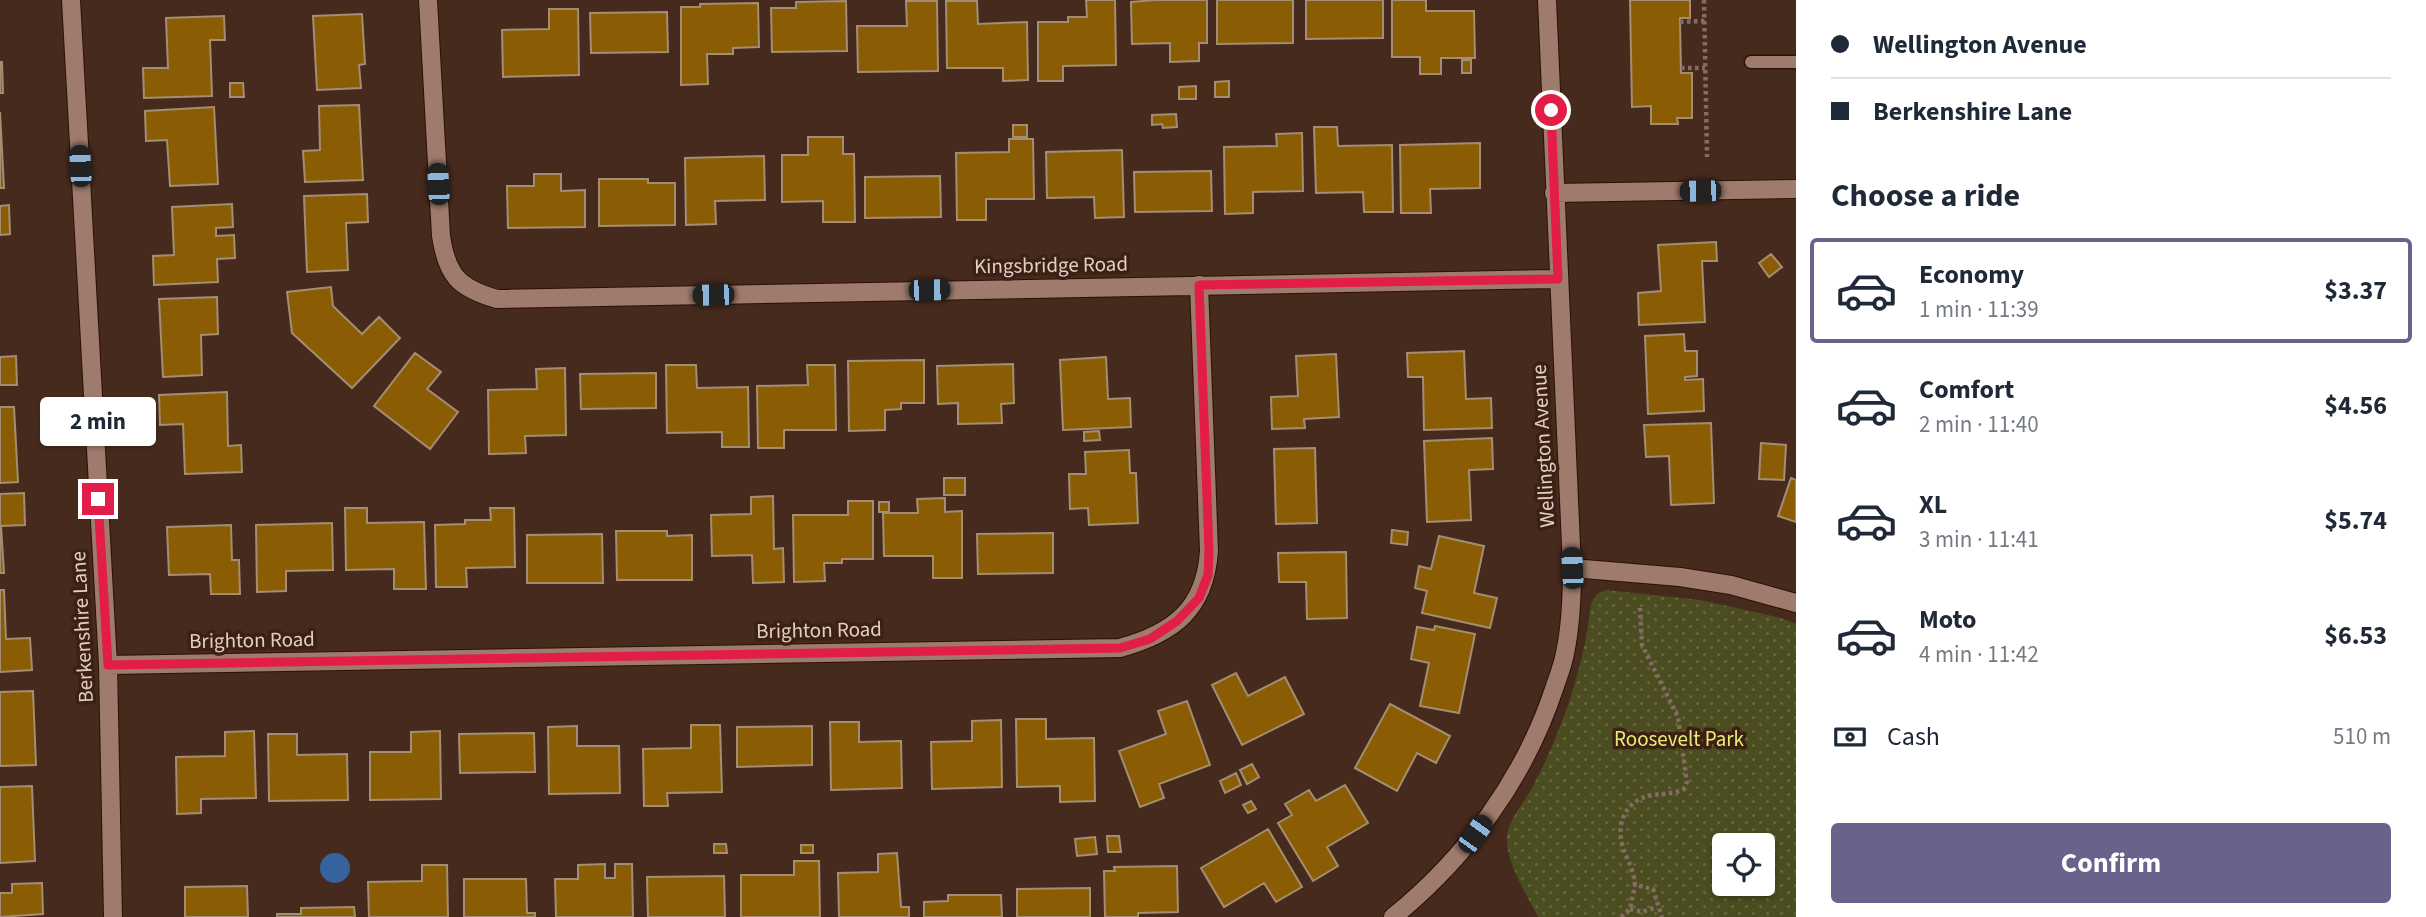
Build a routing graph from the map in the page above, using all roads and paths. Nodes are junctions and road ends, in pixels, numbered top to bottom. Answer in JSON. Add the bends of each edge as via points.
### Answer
{"nodes":[{"id":1,"x":71,"y":0,"type":"edge"},
{"id":2,"x":428,"y":0,"type":"edge"},
{"id":3,"x":1546,"y":0,"type":"edge"},
{"id":4,"x":1704,"y":0,"type":"edge"},
{"id":5,"x":1704,"y":21,"type":"junction"},
{"id":6,"x":1680,"y":22,"type":"dead end"},
{"id":7,"x":1751,"y":62,"type":"dead end"},
{"id":8,"x":1796,"y":62,"type":"edge"},
{"id":9,"x":1681,"y":68,"type":"dead end"},
{"id":10,"x":1705,"y":68,"type":"junction"},
{"id":11,"x":1707,"y":157,"type":"dead end"},
{"id":12,"x":1796,"y":189,"type":"edge"},
{"id":13,"x":1554,"y":193,"type":"junction"},
{"id":14,"x":1558,"y":279,"type":"junction"},
{"id":15,"x":1199,"y":285,"type":"junction"},
{"id":16,"x":1572,"y":568,"type":"junction"},
{"id":17,"x":1796,"y":603,"type":"edge"},
{"id":18,"x":1640,"y":608,"type":"dead end"},
{"id":19,"x":108,"y":665,"type":"junction"},
{"id":20,"x":1635,"y":885,"type":"junction"},
{"id":21,"x":1657,"y":908,"type":"junction"},
{"id":22,"x":1630,"y":909,"type":"junction"},
{"id":23,"x":113,"y":917,"type":"edge"},
{"id":24,"x":1393,"y":917,"type":"edge"},
{"id":25,"x":1621,"y":917,"type":"edge"},
{"id":26,"x":1662,"y":917,"type":"edge"}],
"edges":[{"from":1,"to":19,"type":"street","name":"Berkenshire Lane"},
{"from":2,"to":15,"type":"street","name":"Kingsbridge Road","via":[[441,236],[445,262],[472,292],[497,299]]},
{"from":3,"to":13,"type":"street","name":"Wellington Avenue"},
{"from":4,"to":5,"type":"path"},
{"from":5,"to":6,"type":"path"},
{"from":5,"to":10,"type":"path"},
{"from":7,"to":8,"type":"lane"},
{"from":9,"to":10,"type":"path"},
{"from":10,"to":11,"type":"path"},
{"from":12,"to":13,"type":"street"},
{"from":13,"to":14,"type":"street","name":"Wellington Avenue"},
{"from":14,"to":15,"type":"street","name":"Kingsbridge Road"},
{"from":14,"to":16,"type":"street","name":"Wellington Avenue"},
{"from":15,"to":19,"type":"street","name":"Brighton Road","via":[[1208,575],[1199,598],[1177,621],[1150,639],[1120,648]]},
{"from":16,"to":17,"type":"street","via":[[1680,577]]},
{"from":16,"to":24,"type":"street","name":"Wellington Avenue","via":[[1565,656],[1544,720],[1461,853]]},
{"from":18,"to":20,"type":"path","via":[[1642,645],[1678,717],[1687,782],[1675,794],[1643,797],[1624,812],[1621,843]]},
{"from":19,"to":23,"type":"street","name":"Berkenshire Lane"},
{"from":20,"to":21,"type":"path","via":[[1653,889]]},
{"from":20,"to":22,"type":"path"},
{"from":21,"to":22,"type":"path"},
{"from":21,"to":26,"type":"path"},
{"from":22,"to":25,"type":"path"}]}
